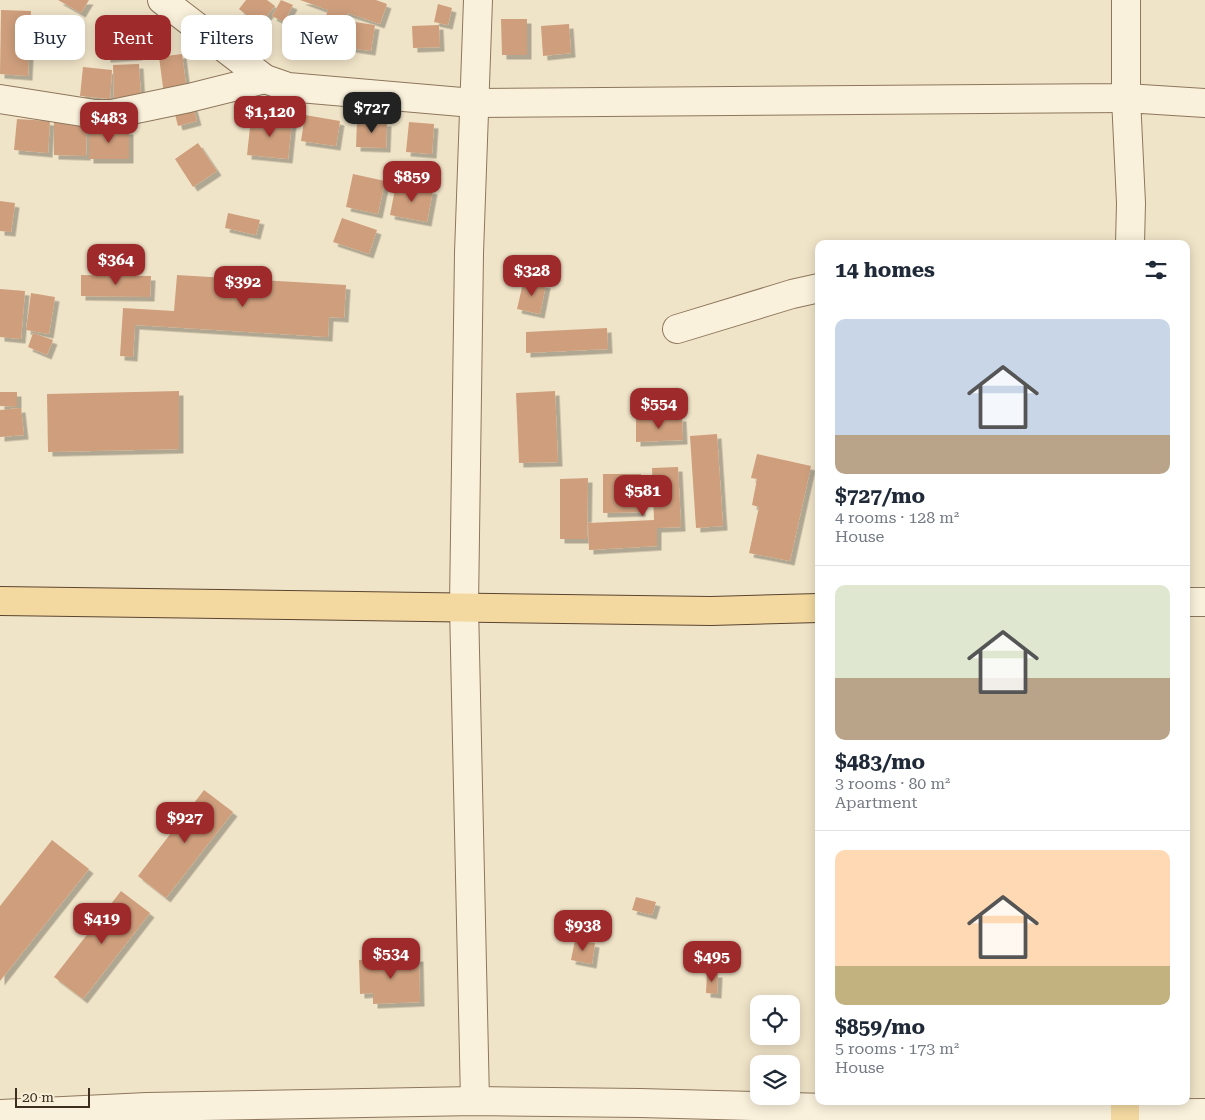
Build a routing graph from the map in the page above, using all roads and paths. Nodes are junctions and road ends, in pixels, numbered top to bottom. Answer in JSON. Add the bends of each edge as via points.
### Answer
{"nodes":[{"id":1,"x":478,"y":0,"type":"edge"},
{"id":2,"x":1126,"y":0,"type":"edge"},
{"id":3,"x":176,"y":5,"type":"edge"},
{"id":4,"x":265,"y":79,"type":"junction"},
{"id":5,"x":1126,"y":98,"type":"junction"},
{"id":6,"x":0,"y":99,"type":"edge"},
{"id":7,"x":1205,"y":102,"type":"edge"},
{"id":8,"x":473,"y":103,"type":"junction"},
{"id":9,"x":1130,"y":240,"type":"edge"},
{"id":10,"x":815,"y":289,"type":"edge"},
{"id":11,"x":677,"y":329,"type":"dead end"},
{"id":12,"x":0,"y":601,"type":"edge"},
{"id":13,"x":1190,"y":602,"type":"edge"},
{"id":14,"x":1205,"y":602,"type":"edge"},
{"id":15,"x":464,"y":606,"type":"junction"},
{"id":16,"x":815,"y":608,"type":"edge"},
{"id":17,"x":475,"y":1100,"type":"junction"},
{"id":18,"x":541,"y":1111,"type":"edge"},
{"id":19,"x":639,"y":1111,"type":"edge"},
{"id":20,"x":1125,"y":1111,"type":"edge"},
{"id":21,"x":1205,"y":1113,"type":"edge"},
{"id":22,"x":0,"y":1114,"type":"edge"},
{"id":23,"x":1053,"y":1117,"type":"edge"}],
"edges":[{"from":1,"to":8,"type":"street"},
{"from":2,"to":5,"type":"street"},
{"from":3,"to":4,"type":"street"},
{"from":4,"to":6,"type":"street","via":[[112,114]]},
{"from":4,"to":8,"type":"street","via":[[288,87]]},
{"from":5,"to":7,"type":"street"},
{"from":5,"to":8,"type":"street"},
{"from":5,"to":9,"type":"street"},
{"from":8,"to":15,"type":"street"},
{"from":10,"to":11,"type":"street"},
{"from":12,"to":15,"type":"main road"},
{"from":13,"to":14,"type":"street"},
{"from":15,"to":16,"type":"main road","via":[[711,610]]},
{"from":15,"to":17,"type":"street"},
{"from":17,"to":18,"type":"street"},
{"from":17,"to":22,"type":"street","via":[[147,1107]]},
{"from":18,"to":19,"type":"street"},
{"from":19,"to":23,"type":"street"},
{"from":20,"to":21,"type":"street"},
{"from":20,"to":23,"type":"street"}]}
